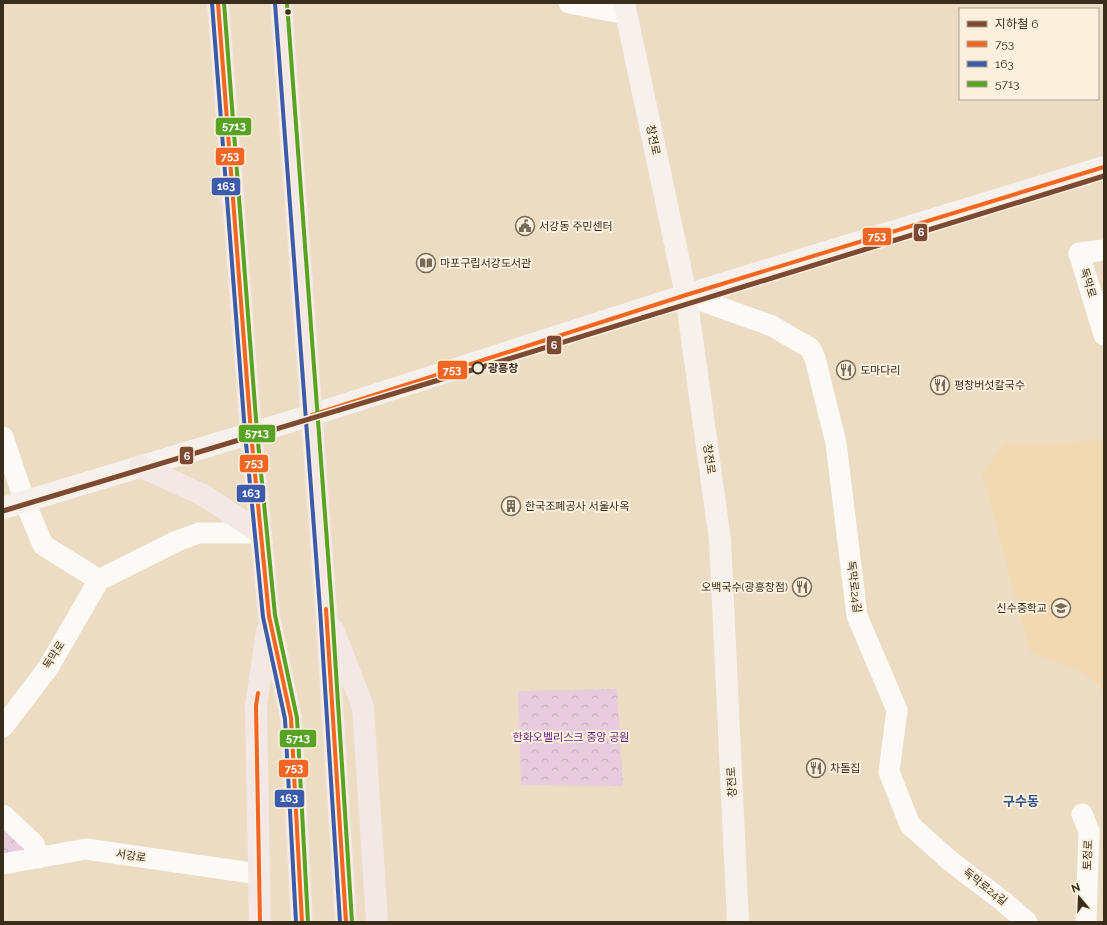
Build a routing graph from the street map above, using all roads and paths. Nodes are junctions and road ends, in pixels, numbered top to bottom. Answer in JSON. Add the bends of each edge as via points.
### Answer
{"nodes":[{"id":1,"x":218,"y":3,"type":"edge"},
{"id":2,"x":281,"y":3,"type":"edge"},
{"id":3,"x":569,"y":3,"type":"edge"},
{"id":4,"x":625,"y":9,"type":"edge"},
{"id":5,"x":1104,"y":167,"type":"edge"},
{"id":6,"x":1104,"y":250,"type":"edge"},
{"id":7,"x":686,"y":295,"type":"junction"},
{"id":8,"x":1104,"y":335,"type":"edge"},
{"id":9,"x":312,"y":415,"type":"junction"},
{"id":10,"x":251,"y":433,"type":"junction"},
{"id":11,"x":3,"y":437,"type":"edge"},
{"id":12,"x":140,"y":466,"type":"junction"},
{"id":13,"x":25,"y":502,"type":"junction"},
{"id":14,"x":3,"y":508,"type":"edge"},
{"id":15,"x":261,"y":533,"type":"junction"},
{"id":16,"x":99,"y":580,"type":"junction"},
{"id":17,"x":326,"y":609,"type":"junction"},
{"id":18,"x":269,"y":616,"type":"junction"},
{"id":19,"x":3,"y":727,"type":"edge"},
{"id":20,"x":1082,"y":814,"type":"dead end"},
{"id":21,"x":3,"y":816,"type":"edge"},
{"id":22,"x":39,"y":858,"type":"junction"},
{"id":23,"x":3,"y":864,"type":"edge"},
{"id":24,"x":259,"y":874,"type":"junction"},
{"id":25,"x":260,"y":922,"type":"edge"},
{"id":26,"x":302,"y":922,"type":"edge"},
{"id":27,"x":346,"y":922,"type":"edge"},
{"id":28,"x":377,"y":922,"type":"edge"},
{"id":29,"x":738,"y":922,"type":"edge"},
{"id":30,"x":1027,"y":922,"type":"edge"},
{"id":31,"x":1086,"y":922,"type":"edge"}],
"edges":[{"from":1,"to":10,"type":"main road"},
{"from":2,"to":9,"type":"main road"},
{"from":3,"to":4,"type":"street"},
{"from":4,"to":7,"type":"main road","name":"창전로"},
{"from":5,"to":7,"type":"main road"},
{"from":6,"to":8,"type":"street","name":"독막로","via":[[1079,254]]},
{"from":7,"to":9,"type":"main road"},
{"from":7,"to":29,"type":"main road","name":"창전로","via":[[720,540]]},
{"from":7,"to":30,"type":"street","name":"독막로24길","via":[[772,326],[810,348],[815,358],[836,443],[857,616],[897,710],[889,772],[910,825],[949,860]]},
{"from":9,"to":10,"type":"main road"},
{"from":9,"to":17,"type":"main road"},
{"from":10,"to":12,"type":"main road"},
{"from":10,"to":15,"type":"main road"},
{"from":11,"to":13,"type":"street"},
{"from":12,"to":13,"type":"main road"},
{"from":12,"to":15,"type":"main road","via":[[204,496]]},
{"from":13,"to":14,"type":"main road"},
{"from":13,"to":16,"type":"street","via":[[43,545]]},
{"from":15,"to":16,"type":"street","via":[[199,533],[177,541]]},
{"from":15,"to":18,"type":"main road"},
{"from":16,"to":19,"type":"street","name":"독막로","via":[[48,668]]},
{"from":17,"to":27,"type":"main road"},
{"from":17,"to":28,"type":"main road","via":[[363,707]]},
{"from":18,"to":24,"type":"main road","via":[[256,706]]},
{"from":18,"to":26,"type":"main road","via":[[291,718]]},
{"from":20,"to":31,"type":"street","name":"토정로","via":[[1089,832]]},
{"from":21,"to":22,"type":"street","via":[[34,844]]},
{"from":22,"to":23,"type":"street","name":"서강로"},
{"from":22,"to":24,"type":"street","name":"서강로","via":[[86,849]]},
{"from":24,"to":25,"type":"main road"}]}
